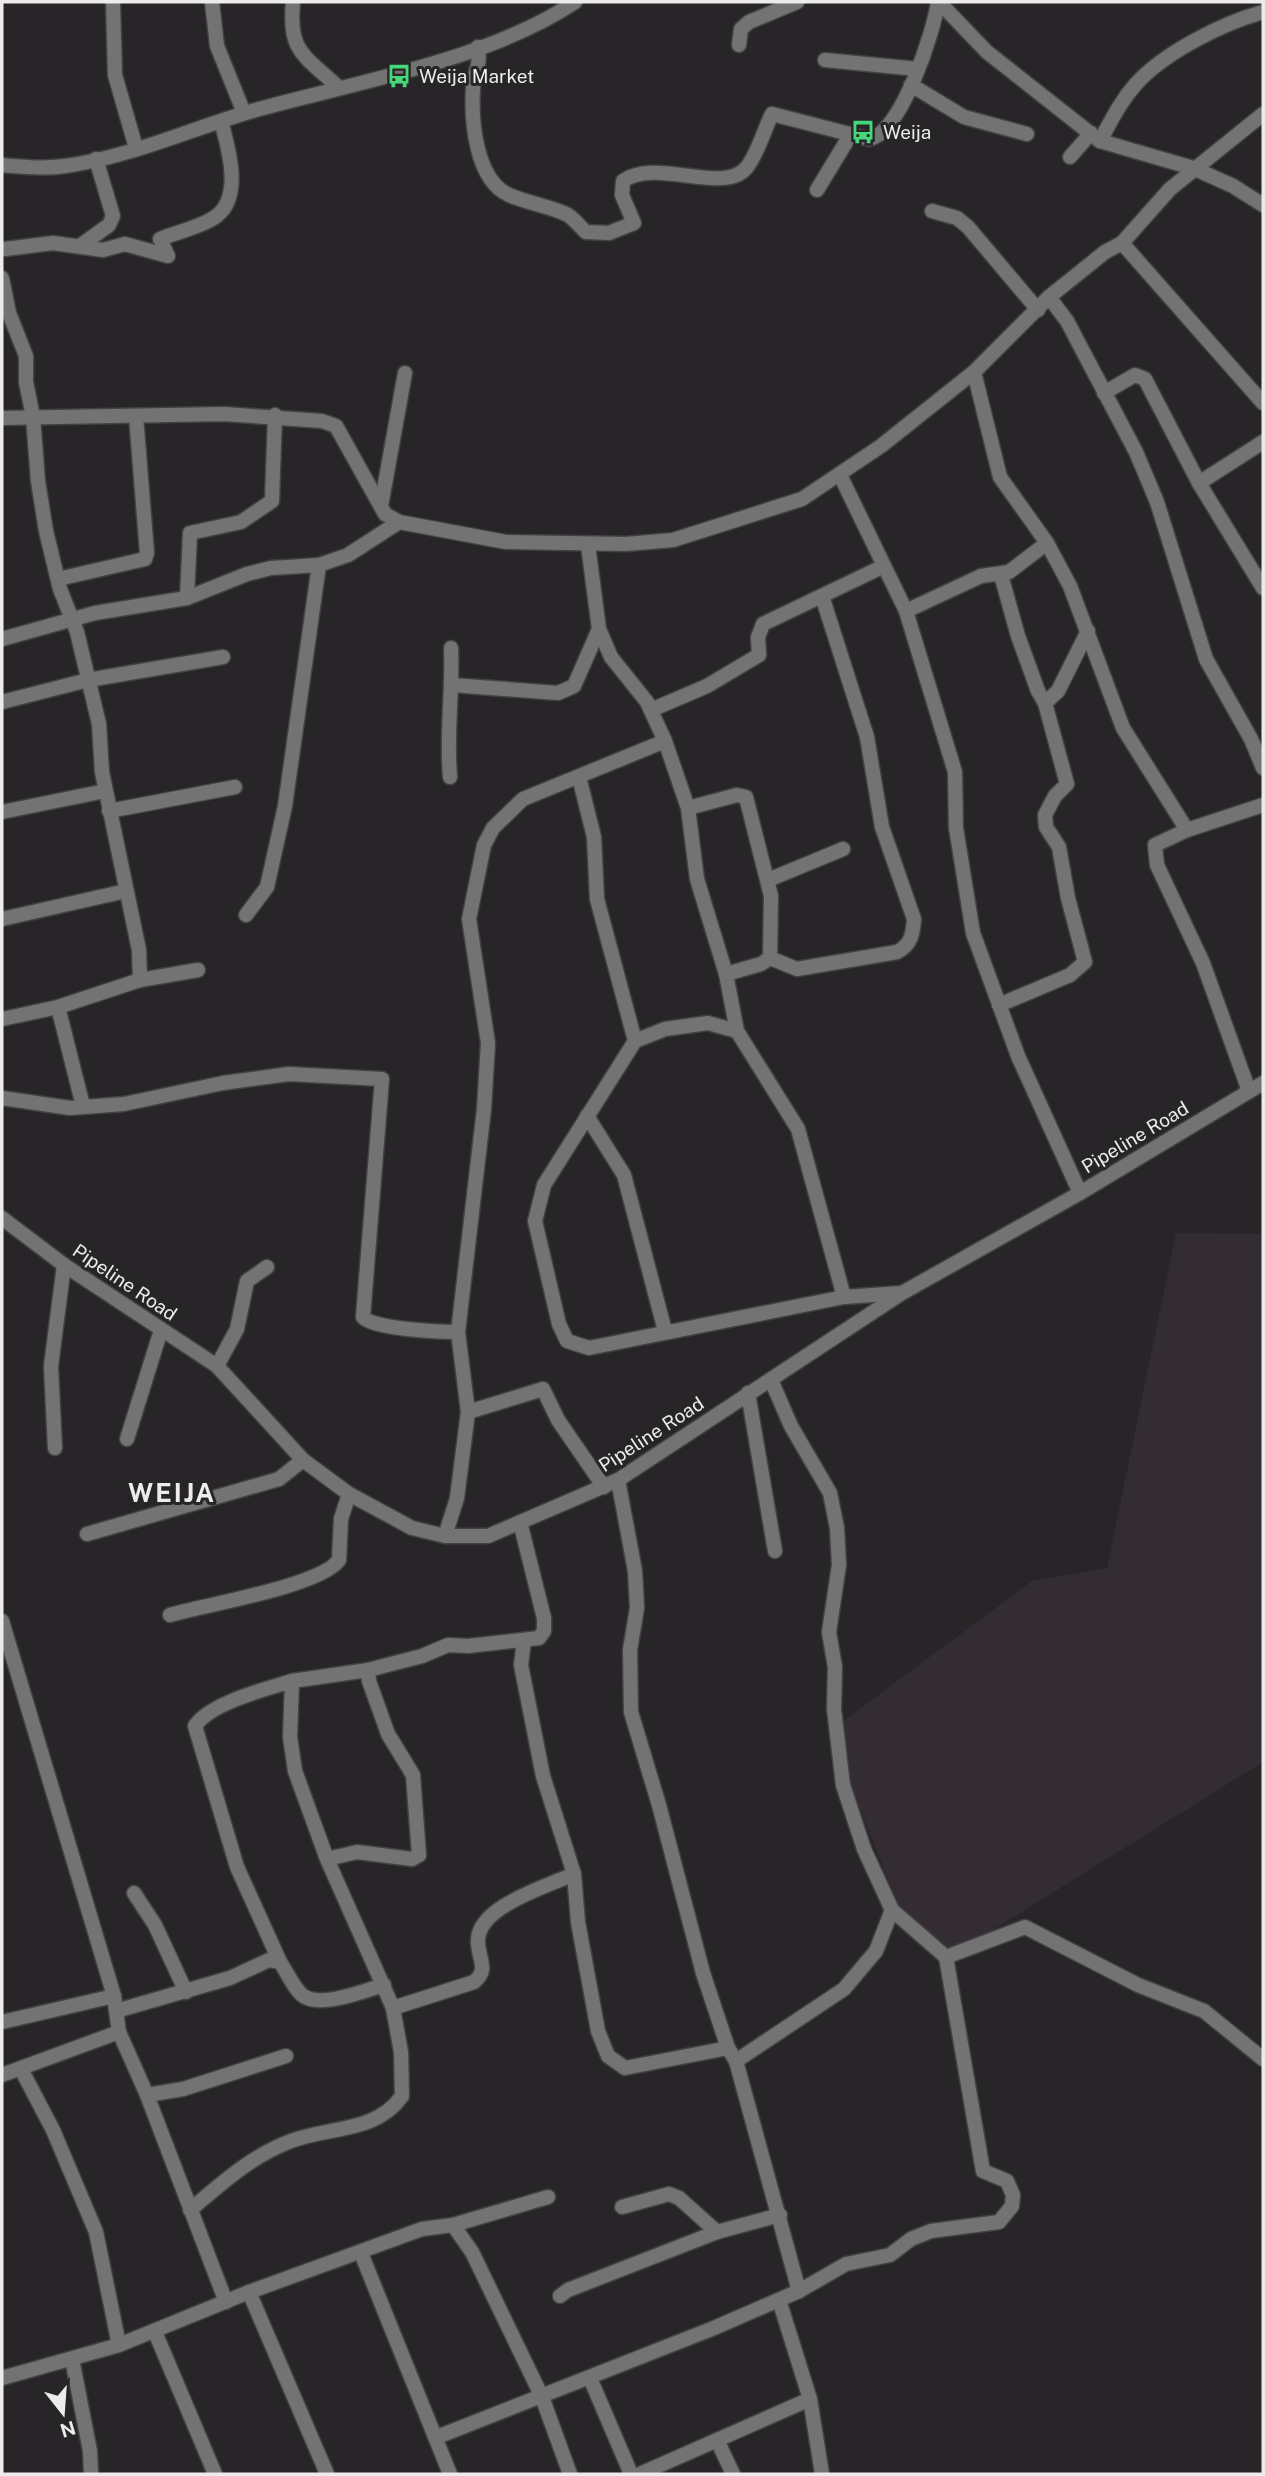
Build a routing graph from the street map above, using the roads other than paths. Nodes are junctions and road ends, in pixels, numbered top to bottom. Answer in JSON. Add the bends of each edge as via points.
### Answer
{"nodes":[{"id":1,"x":113,"y":2,"type":"edge"},
{"id":2,"x":212,"y":2,"type":"edge"},
{"id":3,"x":293,"y":2,"type":"edge"},
{"id":4,"x":575,"y":2,"type":"edge"},
{"id":5,"x":797,"y":2,"type":"edge"},
{"id":6,"x":939,"y":2,"type":"edge"},
{"id":7,"x":1263,"y":12,"type":"edge"},
{"id":8,"x":739,"y":45,"type":"dead end"},
{"id":9,"x":478,"y":47,"type":"junction"},
{"id":10,"x":825,"y":60,"type":"dead end"},
{"id":11,"x":918,"y":69,"type":"junction"},
{"id":12,"x":911,"y":85,"type":"junction"},
{"id":13,"x":338,"y":87,"type":"junction"},
{"id":14,"x":244,"y":113,"type":"junction"},
{"id":15,"x":1263,"y":114,"type":"edge"},
{"id":16,"x":221,"y":121,"type":"junction"},
{"id":17,"x":851,"y":134,"type":"junction"},
{"id":18,"x":1027,"y":134,"type":"dead end"},
{"id":19,"x":1096,"y":137,"type":"junction"},
{"id":20,"x":136,"y":148,"type":"junction"},
{"id":21,"x":1070,"y":157,"type":"dead end"},
{"id":22,"x":96,"y":159,"type":"junction"},
{"id":23,"x":2,"y":165,"type":"edge"},
{"id":24,"x":1194,"y":168,"type":"junction"},
{"id":25,"x":817,"y":190,"type":"dead end"},
{"id":26,"x":1263,"y":205,"type":"edge"},
{"id":27,"x":932,"y":211,"type":"dead end"},
{"id":28,"x":1122,"y":243,"type":"junction"},
{"id":29,"x":79,"y":246,"type":"junction"},
{"id":30,"x":5,"y":249,"type":"dead end"},
{"id":31,"x":2,"y":278,"type":"edge"},
{"id":32,"x":1049,"y":298,"type":"junction"},
{"id":33,"x":1038,"y":310,"type":"junction"},
{"id":34,"x":5,"y":314,"type":"edge"},
{"id":35,"x":974,"y":372,"type":"junction"},
{"id":36,"x":405,"y":373,"type":"dead end"},
{"id":37,"x":1104,"y":393,"type":"junction"},
{"id":38,"x":1263,"y":403,"type":"edge"},
{"id":39,"x":275,"y":415,"type":"junction"},
{"id":40,"x":136,"y":416,"type":"junction"},
{"id":41,"x":33,"y":417,"type":"junction"},
{"id":42,"x":2,"y":418,"type":"edge"},
{"id":43,"x":1263,"y":443,"type":"edge"},
{"id":44,"x":840,"y":475,"type":"junction"},
{"id":45,"x":1199,"y":483,"type":"junction"},
{"id":46,"x":381,"y":506,"type":"junction"},
{"id":47,"x":398,"y":522,"type":"junction"},
{"id":48,"x":1047,"y":543,"type":"junction"},
{"id":49,"x":588,"y":545,"type":"junction"},
{"id":50,"x":319,"y":565,"type":"junction"},
{"id":51,"x":884,"y":566,"type":"junction"},
{"id":52,"x":1002,"y":575,"type":"junction"},
{"id":53,"x":58,"y":579,"type":"junction"},
{"id":54,"x":1263,"y":588,"type":"edge"},
{"id":55,"x":822,"y":596,"type":"junction"},
{"id":56,"x":187,"y":598,"type":"junction"},
{"id":57,"x":906,"y":611,"type":"junction"},
{"id":58,"x":72,"y":620,"type":"junction"},
{"id":59,"x":599,"y":629,"type":"junction"},
{"id":60,"x":1088,"y":631,"type":"junction"},
{"id":61,"x":2,"y":639,"type":"edge"},
{"id":62,"x":451,"y":648,"type":"dead end"},
{"id":63,"x":223,"y":657,"type":"dead end"},
{"id":64,"x":88,"y":680,"type":"junction"},
{"id":65,"x":453,"y":685,"type":"junction"},
{"id":66,"x":2,"y":702,"type":"edge"},
{"id":67,"x":1045,"y":703,"type":"junction"},
{"id":68,"x":651,"y":710,"type":"junction"},
{"id":69,"x":665,"y":741,"type":"junction"},
{"id":70,"x":1263,"y":768,"type":"edge"},
{"id":71,"x":450,"y":777,"type":"dead end"},
{"id":72,"x":579,"y":777,"type":"junction"},
{"id":73,"x":234,"y":787,"type":"dead end"},
{"id":74,"x":105,"y":791,"type":"junction"},
{"id":75,"x":1263,"y":805,"type":"edge"},
{"id":76,"x":688,"y":808,"type":"junction"},
{"id":77,"x":110,"y":811,"type":"junction"},
{"id":78,"x":2,"y":813,"type":"edge"},
{"id":79,"x":1187,"y":830,"type":"junction"},
{"id":80,"x":843,"y":849,"type":"dead end"},
{"id":81,"x":768,"y":880,"type":"junction"},
{"id":82,"x":126,"y":891,"type":"junction"},
{"id":83,"x":246,"y":915,"type":"dead end"},
{"id":84,"x":2,"y":919,"type":"edge"},
{"id":85,"x":769,"y":958,"type":"junction"},
{"id":86,"x":198,"y":970,"type":"dead end"},
{"id":87,"x":726,"y":974,"type":"junction"},
{"id":88,"x":140,"y":980,"type":"junction"},
{"id":89,"x":999,"y":1005,"type":"junction"},
{"id":90,"x":58,"y":1007,"type":"junction"},
{"id":91,"x":2,"y":1019,"type":"edge"},
{"id":92,"x":737,"y":1031,"type":"junction"},
{"id":93,"x":635,"y":1041,"type":"junction"},
{"id":94,"x":1263,"y":1083,"type":"edge"},
{"id":95,"x":1249,"y":1091,"type":"junction"},
{"id":96,"x":2,"y":1098,"type":"edge"},
{"id":97,"x":83,"y":1106,"type":"junction"},
{"id":98,"x":587,"y":1116,"type":"junction"},
{"id":99,"x":1080,"y":1193,"type":"junction"},
{"id":100,"x":2,"y":1218,"type":"edge"},
{"id":101,"x":64,"y":1265,"type":"junction"},
{"id":102,"x":267,"y":1267,"type":"dead end"},
{"id":103,"x":902,"y":1293,"type":"junction"},
{"id":104,"x":844,"y":1297,"type":"junction"},
{"id":105,"x":161,"y":1330,"type":"junction"},
{"id":106,"x":665,"y":1331,"type":"junction"},
{"id":107,"x":458,"y":1332,"type":"junction"},
{"id":108,"x":217,"y":1366,"type":"junction"},
{"id":109,"x":771,"y":1380,"type":"junction"},
{"id":110,"x":748,"y":1393,"type":"junction"},
{"id":111,"x":468,"y":1412,"type":"junction"},
{"id":112,"x":127,"y":1439,"type":"dead end"},
{"id":113,"x":55,"y":1448,"type":"dead end"},
{"id":114,"x":303,"y":1460,"type":"junction"},
{"id":115,"x":611,"y":1483,"type":"junction"},
{"id":116,"x":349,"y":1494,"type":"junction"},
{"id":117,"x":520,"y":1522,"type":"junction"},
{"id":118,"x":87,"y":1534,"type":"dead end"},
{"id":119,"x":445,"y":1536,"type":"junction"},
{"id":120,"x":775,"y":1551,"type":"dead end"},
{"id":121,"x":170,"y":1615,"type":"dead end"},
{"id":122,"x":2,"y":1621,"type":"edge"},
{"id":123,"x":524,"y":1641,"type":"junction"},
{"id":124,"x":368,"y":1670,"type":"junction"},
{"id":125,"x":292,"y":1681,"type":"junction"},
{"id":126,"x":327,"y":1859,"type":"junction"},
{"id":127,"x":574,"y":1874,"type":"junction"},
{"id":128,"x":134,"y":1893,"type":"dead end"},
{"id":129,"x":892,"y":1910,"type":"junction"},
{"id":130,"x":946,"y":1957,"type":"junction"},
{"id":131,"x":280,"y":1962,"type":"junction"},
{"id":132,"x":384,"y":1985,"type":"junction"},
{"id":133,"x":186,"y":1992,"type":"junction"},
{"id":134,"x":114,"y":1996,"type":"junction"},
{"id":135,"x":393,"y":2008,"type":"junction"},
{"id":136,"x":116,"y":2011,"type":"junction"},
{"id":137,"x":2,"y":2022,"type":"edge"},
{"id":138,"x":119,"y":2032,"type":"junction"},
{"id":139,"x":728,"y":2048,"type":"junction"},
{"id":140,"x":286,"y":2056,"type":"dead end"},
{"id":141,"x":1263,"y":2059,"type":"edge"},
{"id":142,"x":736,"y":2061,"type":"junction"},
{"id":143,"x":21,"y":2069,"type":"junction"},
{"id":144,"x":2,"y":2075,"type":"edge"},
{"id":145,"x":147,"y":2095,"type":"junction"},
{"id":146,"x":548,"y":2197,"type":"dead end"},
{"id":147,"x":622,"y":2207,"type":"dead end"},
{"id":148,"x":190,"y":2210,"type":"junction"},
{"id":149,"x":780,"y":2215,"type":"junction"},
{"id":150,"x":453,"y":2225,"type":"junction"},
{"id":151,"x":717,"y":2232,"type":"junction"},
{"id":152,"x":361,"y":2253,"type":"junction"},
{"id":153,"x":799,"y":2291,"type":"junction"},
{"id":154,"x":249,"y":2292,"type":"junction"},
{"id":155,"x":560,"y":2296,"type":"dead end"},
{"id":156,"x":779,"y":2300,"type":"junction"},
{"id":157,"x":226,"y":2302,"type":"junction"},
{"id":158,"x":155,"y":2332,"type":"junction"},
{"id":159,"x":119,"y":2345,"type":"junction"},
{"id":160,"x":72,"y":2359,"type":"junction"},
{"id":161,"x":2,"y":2378,"type":"edge"},
{"id":162,"x":590,"y":2378,"type":"junction"},
{"id":163,"x":542,"y":2397,"type":"junction"},
{"id":164,"x":810,"y":2399,"type":"junction"},
{"id":165,"x":437,"y":2437,"type":"junction"},
{"id":166,"x":718,"y":2440,"type":"junction"},
{"id":167,"x":91,"y":2474,"type":"edge"},
{"id":168,"x":215,"y":2474,"type":"edge"},
{"id":169,"x":327,"y":2474,"type":"edge"},
{"id":170,"x":450,"y":2474,"type":"edge"},
{"id":171,"x":570,"y":2474,"type":"edge"},
{"id":172,"x":631,"y":2474,"type":"edge"},
{"id":173,"x":640,"y":2474,"type":"edge"},
{"id":174,"x":733,"y":2474,"type":"edge"},
{"id":175,"x":821,"y":2474,"type":"edge"}],
"edges":[{"from":1,"to":20,"type":"street","via":[[115,75]]},
{"from":2,"to":14,"type":"street","via":[[217,46]]},
{"from":3,"to":13,"type":"street","via":[[292,37]]},
{"from":4,"to":9,"type":"street"},
{"from":5,"to":8,"type":"street","via":[[749,22],[741,29]]},
{"from":6,"to":11,"type":"street"},
{"from":6,"to":19,"type":"street","via":[[987,52]]},
{"from":7,"to":19,"type":"street","via":[[1178,50],[1137,82]]},
{"from":9,"to":13,"type":"street"},
{"from":9,"to":17,"type":"street","via":[[480,70],[472,85],[473,119],[487,177],[498,190],[568,214],[586,232],[609,233],[634,223],[622,195],[623,181],[633,174],[669,172],[728,179],[746,169],[772,114]]},
{"from":10,"to":11,"type":"street"},
{"from":11,"to":12,"type":"street"},
{"from":12,"to":17,"type":"street","via":[[876,138]]},
{"from":12,"to":18,"type":"street","via":[[964,117]]},
{"from":13,"to":14,"type":"street"},
{"from":14,"to":16,"type":"street"},
{"from":15,"to":24,"type":"street"},
{"from":16,"to":20,"type":"street"},
{"from":16,"to":29,"type":"street","via":[[233,175],[225,204],[214,218],[160,239],[168,256],[125,244],[103,250]]},
{"from":17,"to":25,"type":"street"},
{"from":19,"to":21,"type":"street"},
{"from":19,"to":24,"type":"street"},
{"from":20,"to":22,"type":"street"},
{"from":22,"to":23,"type":"street","via":[[42,168]]},
{"from":22,"to":29,"type":"street","via":[[113,216],[109,225]]},
{"from":24,"to":26,"type":"street"},
{"from":24,"to":28,"type":"street","via":[[1152,206]]},
{"from":27,"to":33,"type":"street","via":[[957,218],[968,227]]},
{"from":28,"to":32,"type":"street"},
{"from":28,"to":38,"type":"street"},
{"from":29,"to":30,"type":"street","via":[[53,243]]},
{"from":31,"to":34,"type":"street"},
{"from":32,"to":33,"type":"street"},
{"from":32,"to":37,"type":"street","via":[[1067,321]]},
{"from":33,"to":35,"type":"street"},
{"from":34,"to":41,"type":"street","via":[[26,356]]},
{"from":35,"to":44,"type":"street"},
{"from":35,"to":48,"type":"street","via":[[1000,477]]},
{"from":36,"to":46,"type":"street"},
{"from":37,"to":45,"type":"street","via":[[1135,375],[1142,376]]},
{"from":37,"to":70,"type":"street","via":[[1157,502],[1206,659]]},
{"from":39,"to":40,"type":"street"},
{"from":39,"to":46,"type":"street","via":[[336,426]]},
{"from":39,"to":56,"type":"street","via":[[272,501],[241,522],[190,533]]},
{"from":40,"to":41,"type":"street"},
{"from":40,"to":53,"type":"street","via":[[145,559]]},
{"from":41,"to":42,"type":"street"},
{"from":41,"to":53,"type":"street","via":[[41,509]]},
{"from":43,"to":45,"type":"street"},
{"from":44,"to":49,"type":"street","via":[[802,499],[673,540]]},
{"from":44,"to":51,"type":"street"},
{"from":45,"to":54,"type":"street"},
{"from":46,"to":47,"type":"street"},
{"from":47,"to":49,"type":"street","via":[[506,542]]},
{"from":47,"to":50,"type":"street","via":[[348,555]]},
{"from":48,"to":52,"type":"street"},
{"from":48,"to":60,"type":"street"},
{"from":49,"to":59,"type":"street"},
{"from":50,"to":56,"type":"street","via":[[247,574]]},
{"from":50,"to":83,"type":"street","via":[[285,806],[267,887]]},
{"from":51,"to":55,"type":"street"},
{"from":51,"to":57,"type":"street"},
{"from":52,"to":57,"type":"street","via":[[981,576]]},
{"from":52,"to":67,"type":"street","via":[[1018,636]]},
{"from":53,"to":58,"type":"street"},
{"from":55,"to":68,"type":"street","via":[[764,624],[758,655],[739,669]]},
{"from":55,"to":85,"type":"street","via":[[867,737],[882,827],[914,919],[912,935],[897,952],[809,968],[790,968]]},
{"from":56,"to":58,"type":"street"},
{"from":57,"to":89,"type":"street","via":[[955,772],[955,818],[970,922]]},
{"from":58,"to":61,"type":"street"},
{"from":58,"to":64,"type":"street"},
{"from":59,"to":65,"type":"street","via":[[574,686],[567,691]]},
{"from":59,"to":68,"type":"street","via":[[611,657]]},
{"from":60,"to":67,"type":"street","via":[[1058,691]]},
{"from":60,"to":79,"type":"street","via":[[1123,728]]},
{"from":62,"to":65,"type":"street"},
{"from":63,"to":64,"type":"street"},
{"from":64,"to":66,"type":"street"},
{"from":64,"to":74,"type":"street","via":[[99,724]]},
{"from":65,"to":71,"type":"street","via":[[447,748]]},
{"from":67,"to":89,"type":"street","via":[[1067,784],[1045,815],[1046,827],[1059,847],[1085,962],[1069,975]]},
{"from":68,"to":69,"type":"street"},
{"from":69,"to":72,"type":"street"},
{"from":69,"to":76,"type":"street"},
{"from":72,"to":93,"type":"street","via":[[594,838],[597,899]]},
{"from":72,"to":107,"type":"street","via":[[523,799],[493,828],[484,845],[470,919],[488,1043]]},
{"from":73,"to":77,"type":"street"},
{"from":74,"to":77,"type":"street"},
{"from":74,"to":78,"type":"street"},
{"from":75,"to":79,"type":"street"},
{"from":76,"to":81,"type":"street","via":[[737,795],[746,797]]},
{"from":76,"to":87,"type":"street","via":[[697,879]]},
{"from":77,"to":82,"type":"street"},
{"from":79,"to":95,"type":"street","via":[[1155,845],[1157,865],[1203,963]]},
{"from":80,"to":81,"type":"street"},
{"from":81,"to":85,"type":"street"},
{"from":82,"to":84,"type":"street"},
{"from":82,"to":88,"type":"street","via":[[139,950]]},
{"from":85,"to":87,"type":"street"},
{"from":86,"to":88,"type":"street"},
{"from":87,"to":92,"type":"street"},
{"from":88,"to":90,"type":"street"},
{"from":89,"to":99,"type":"street"},
{"from":90,"to":91,"type":"street"},
{"from":90,"to":97,"type":"street"},
{"from":92,"to":93,"type":"street","via":[[708,1023],[665,1029]]},
{"from":92,"to":104,"type":"street","via":[[798,1129]]},
{"from":93,"to":98,"type":"street"},
{"from":94,"to":95,"type":"street","name":"Pipeline Road"},
{"from":95,"to":99,"type":"street","name":"Pipeline Road"},
{"from":96,"to":97,"type":"street"},
{"from":97,"to":107,"type":"street","via":[[124,1104],[304,1072],[382,1079],[363,1317],[375,1325]]},
{"from":98,"to":106,"type":"street","via":[[624,1175]]},
{"from":98,"to":106,"type":"street","via":[[544,1185],[535,1221],[559,1324],[567,1340],[589,1348]]},
{"from":99,"to":103,"type":"street","name":"Pipeline Road"},
{"from":100,"to":101,"type":"street","name":"Pipeline Road"},
{"from":101,"to":105,"type":"street","name":"Pipeline Road"},
{"from":101,"to":113,"type":"street","via":[[51,1366]]},
{"from":102,"to":108,"type":"street","via":[[247,1281],[237,1329]]},
{"from":103,"to":104,"type":"street"},
{"from":103,"to":109,"type":"street","name":"Pipeline Road"},
{"from":104,"to":106,"type":"street"},
{"from":105,"to":108,"type":"street","name":"Pipeline Road"},
{"from":105,"to":112,"type":"street"},
{"from":107,"to":111,"type":"street"},
{"from":108,"to":114,"type":"street","name":"Pipeline Road"},
{"from":109,"to":110,"type":"street","name":"Pipeline Road"},
{"from":109,"to":129,"type":"street","via":[[791,1426],[830,1493],[839,1565],[829,1632],[835,1667],[837,1748],[843,1785],[860,1836]]},
{"from":110,"to":115,"type":"street","name":"Pipeline Road"},
{"from":110,"to":120,"type":"street"},
{"from":111,"to":115,"type":"street","via":[[543,1390],[558,1420]]},
{"from":111,"to":119,"type":"street","via":[[457,1498]]},
{"from":114,"to":116,"type":"street","name":"Pipeline Road"},
{"from":114,"to":118,"type":"street","via":[[279,1479]]},
{"from":115,"to":117,"type":"street","name":"Pipeline Road"},
{"from":115,"to":139,"type":"street","via":[[636,1579],[631,1712]]},
{"from":116,"to":119,"type":"street","name":"Pipeline Road","via":[[412,1528]]},
{"from":116,"to":121,"type":"street","via":[[341,1519],[339,1560],[330,1568],[285,1587]]},
{"from":117,"to":119,"type":"street","name":"Pipeline Road","via":[[488,1536]]},
{"from":117,"to":123,"type":"street","via":[[544,1618],[539,1638]]},
{"from":122,"to":134,"type":"street"},
{"from":123,"to":124,"type":"street","via":[[448,1645]]},
{"from":123,"to":127,"type":"street","via":[[521,1665],[543,1776]]},
{"from":124,"to":125,"type":"street"},
{"from":124,"to":126,"type":"street","via":[[388,1734],[413,1775],[419,1855],[412,1859],[358,1852]]},
{"from":125,"to":126,"type":"street","via":[[290,1737],[295,1771]]},
{"from":125,"to":131,"type":"street","via":[[234,1700],[199,1719],[195,1726],[237,1867]]},
{"from":126,"to":132,"type":"street"},
{"from":127,"to":135,"type":"street","via":[[490,1915],[480,1930],[484,1965],[474,1982]]},
{"from":127,"to":139,"type":"street","via":[[588,1986],[608,2056],[625,2068]]},
{"from":128,"to":133,"type":"street","via":[[155,1925]]},
{"from":129,"to":130,"type":"street"},
{"from":129,"to":142,"type":"street","via":[[876,1951],[844,1989]]},
{"from":130,"to":141,"type":"street","via":[[1025,1927],[1138,1985],[1204,2011]]},
{"from":130,"to":153,"type":"street","via":[[983,2171],[1007,2181],[1012,2206],[999,2222],[931,2231],[890,2255],[846,2264]]},
{"from":131,"to":132,"type":"street","via":[[299,1993],[313,2000]]},
{"from":131,"to":133,"type":"street","via":[[269,1960],[241,1975]]},
{"from":132,"to":135,"type":"street"},
{"from":133,"to":136,"type":"street"},
{"from":134,"to":136,"type":"street"},
{"from":134,"to":137,"type":"street"},
{"from":135,"to":148,"type":"street","via":[[402,2072],[402,2096],[394,2108],[380,2119],[292,2140],[246,2162]]},
{"from":136,"to":138,"type":"street"},
{"from":138,"to":143,"type":"street"},
{"from":138,"to":145,"type":"street"},
{"from":139,"to":142,"type":"street"},
{"from":140,"to":145,"type":"street","via":[[183,2089]]},
{"from":142,"to":149,"type":"street"},
{"from":143,"to":144,"type":"street"},
{"from":143,"to":159,"type":"street","via":[[53,2130],[96,2232]]},
{"from":145,"to":148,"type":"street"},
{"from":146,"to":150,"type":"street"},
{"from":147,"to":151,"type":"street","via":[[669,2194]]},
{"from":148,"to":157,"type":"street"},
{"from":149,"to":151,"type":"street"},
{"from":149,"to":153,"type":"street"},
{"from":150,"to":152,"type":"street","via":[[422,2229]]},
{"from":150,"to":163,"type":"street","via":[[472,2252]]},
{"from":151,"to":155,"type":"street"},
{"from":152,"to":154,"type":"street"},
{"from":152,"to":165,"type":"street"},
{"from":153,"to":156,"type":"street"},
{"from":154,"to":157,"type":"street"},
{"from":154,"to":169,"type":"street"},
{"from":156,"to":162,"type":"street"},
{"from":156,"to":164,"type":"street"},
{"from":157,"to":158,"type":"street"},
{"from":158,"to":159,"type":"street"},
{"from":158,"to":168,"type":"street"},
{"from":159,"to":160,"type":"street"},
{"from":160,"to":161,"type":"street"},
{"from":160,"to":167,"type":"street"},
{"from":162,"to":163,"type":"street"},
{"from":162,"to":172,"type":"street"},
{"from":163,"to":165,"type":"street"},
{"from":163,"to":171,"type":"street"},
{"from":164,"to":166,"type":"street"},
{"from":164,"to":175,"type":"street"},
{"from":165,"to":170,"type":"street"},
{"from":166,"to":173,"type":"street"},
{"from":166,"to":174,"type":"street"}]}
